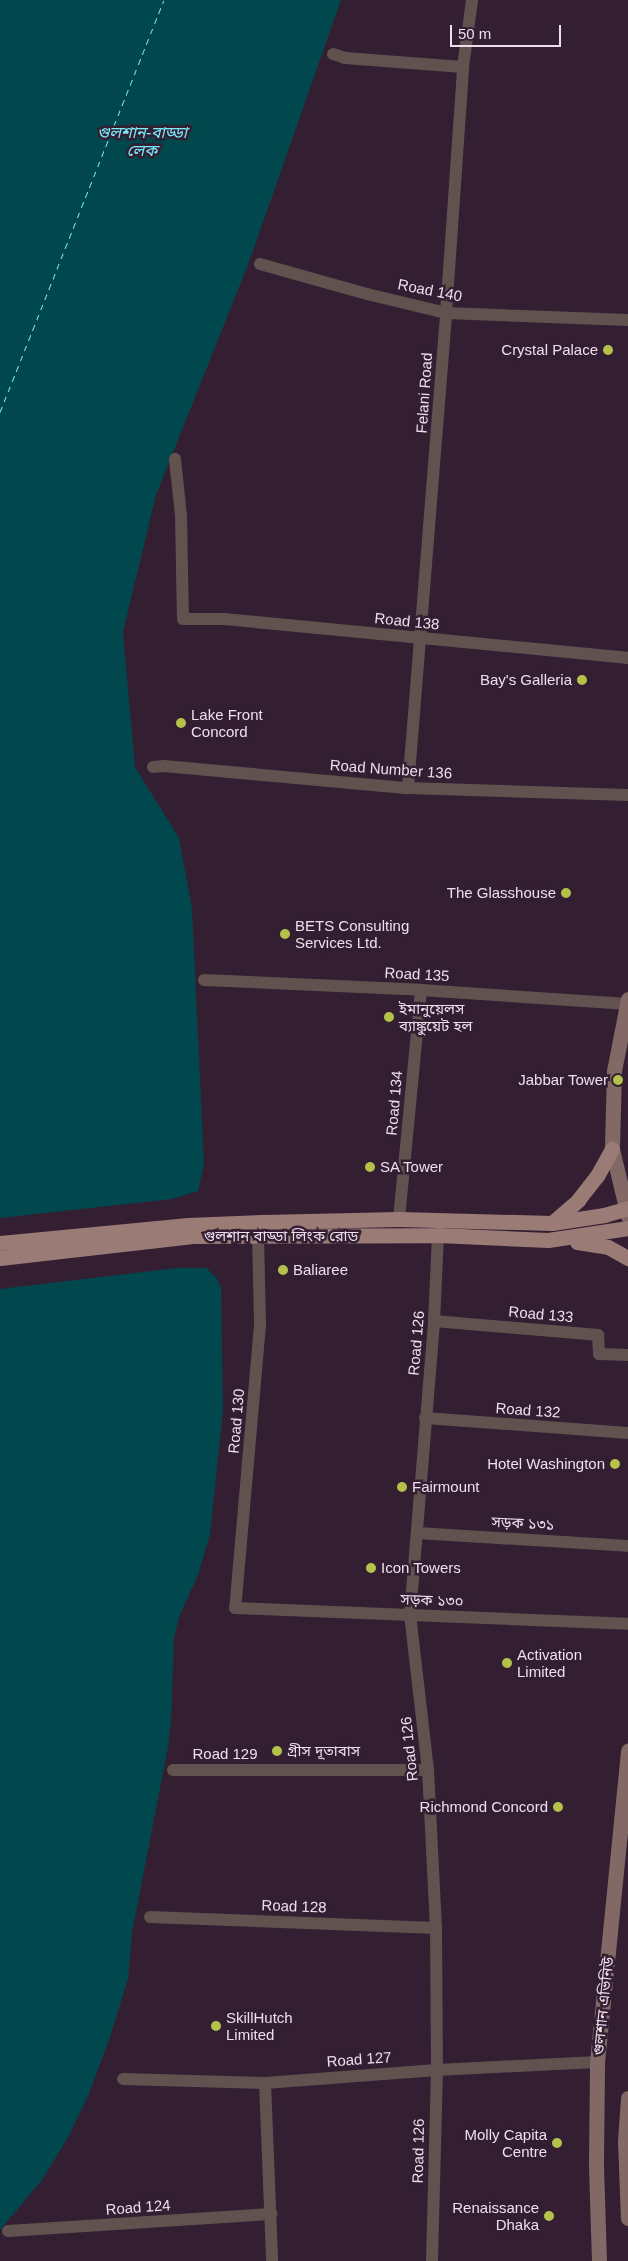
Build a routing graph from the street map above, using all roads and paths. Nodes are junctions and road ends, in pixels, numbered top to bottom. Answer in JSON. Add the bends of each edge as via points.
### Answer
{"nodes":[{"id":1,"x":472,"y":0,"type":"edge"},
{"id":2,"x":333,"y":54,"type":"dead end"},
{"id":3,"x":463,"y":68,"type":"junction"},
{"id":4,"x":260,"y":264,"type":"dead end"},
{"id":5,"x":446,"y":313,"type":"junction"},
{"id":6,"x":628,"y":320,"type":"edge"},
{"id":7,"x":175,"y":459,"type":"dead end"},
{"id":8,"x":422,"y":639,"type":"junction"},
{"id":9,"x":628,"y":658,"type":"edge"},
{"id":10,"x":153,"y":767,"type":"dead end"},
{"id":11,"x":408,"y":788,"type":"junction"},
{"id":12,"x":628,"y":795,"type":"edge"},
{"id":13,"x":204,"y":980,"type":"dead end"},
{"id":14,"x":421,"y":990,"type":"junction"},
{"id":15,"x":628,"y":999,"type":"edge"},
{"id":16,"x":628,"y":1004,"type":"edge"},
{"id":17,"x":612,"y":1149,"type":"junction"},
{"id":18,"x":627,"y":1211,"type":"edge"},
{"id":19,"x":399,"y":1219,"type":"junction"},
{"id":20,"x":552,"y":1224,"type":"junction"},
{"id":21,"x":628,"y":1228,"type":"edge"},
{"id":22,"x":438,"y":1235,"type":"junction"},
{"id":23,"x":258,"y":1236,"type":"junction"},
{"id":24,"x":563,"y":1239,"type":"junction"},
{"id":25,"x":0,"y":1242,"type":"edge"},
{"id":26,"x":0,"y":1258,"type":"edge"},
{"id":27,"x":628,"y":1258,"type":"edge"},
{"id":28,"x":434,"y":1321,"type":"junction"},
{"id":29,"x":628,"y":1354,"type":"edge"},
{"id":30,"x":425,"y":1418,"type":"junction"},
{"id":31,"x":628,"y":1433,"type":"edge"},
{"id":32,"x":416,"y":1533,"type":"junction"},
{"id":33,"x":628,"y":1546,"type":"edge"},
{"id":34,"x":235,"y":1608,"type":"joint"},
{"id":35,"x":410,"y":1615,"type":"junction"},
{"id":36,"x":628,"y":1624,"type":"edge"},
{"id":37,"x":628,"y":1752,"type":"edge"},
{"id":38,"x":172,"y":1770,"type":"dead end"},
{"id":39,"x":428,"y":1770,"type":"junction"},
{"id":40,"x":150,"y":1917,"type":"dead end"},
{"id":41,"x":436,"y":1928,"type":"junction"},
{"id":42,"x":597,"y":2062,"type":"junction"},
{"id":43,"x":437,"y":2070,"type":"junction"},
{"id":44,"x":123,"y":2079,"type":"dead end"},
{"id":45,"x":265,"y":2083,"type":"junction"},
{"id":46,"x":628,"y":2098,"type":"edge"},
{"id":47,"x":271,"y":2214,"type":"junction"},
{"id":48,"x":628,"y":2218,"type":"edge"},
{"id":49,"x":8,"y":2231,"type":"dead end"},
{"id":50,"x":272,"y":2261,"type":"edge"},
{"id":51,"x":432,"y":2261,"type":"edge"},
{"id":52,"x":599,"y":2261,"type":"edge"}],
"edges":[{"from":1,"to":3,"type":"street","name":"Felani Road"},
{"from":2,"to":3,"type":"street","via":[[345,58]]},
{"from":3,"to":5,"type":"street","name":"Felani Road"},
{"from":4,"to":5,"type":"street","name":"Road 140"},
{"from":5,"to":6,"type":"street","name":"Road 140"},
{"from":5,"to":8,"type":"street","name":"Felani Road"},
{"from":7,"to":8,"type":"street","name":"Road 138","via":[[181,516],[183,620],[224,619]]},
{"from":8,"to":9,"type":"street","name":"Road 138"},
{"from":8,"to":11,"type":"street","name":"Felani Road"},
{"from":10,"to":11,"type":"street","name":"Road Number 136"},
{"from":11,"to":12,"type":"street","name":"Road Number 136"},
{"from":13,"to":14,"type":"street","name":"Road 135"},
{"from":14,"to":16,"type":"street","name":"Road 135"},
{"from":14,"to":19,"type":"street","name":"Road 134"},
{"from":15,"to":16,"type":"main road"},
{"from":16,"to":17,"type":"main road","via":[[614,1072]]},
{"from":17,"to":18,"type":"main road"},
{"from":17,"to":20,"type":"main road","via":[[578,1200]]},
{"from":18,"to":20,"type":"main road","name":"গুলশান বাড্ডা লিংক রোড"},
{"from":19,"to":20,"type":"main road","name":"গুলশান বাড্ডা লিংক রোড"},
{"from":19,"to":25,"type":"main road","name":"গুলশান বাড্ডা লিংক রোড","via":[[192,1224]]},
{"from":21,"to":24,"type":"main road"},
{"from":22,"to":23,"type":"main road","name":"গুলশান বাড্ডা লিংক রোড"},
{"from":22,"to":24,"type":"main road","name":"গুলশান বাড্ডা লিংক রোড"},
{"from":22,"to":28,"type":"street","name":"Road 126"},
{"from":23,"to":26,"type":"main road","name":"গুলশান বাড্ডা লিংক রোড","via":[[193,1236]]},
{"from":23,"to":34,"type":"street","name":"Road 130","via":[[260,1326]]},
{"from":24,"to":27,"type":"main road","via":[[608,1247]]},
{"from":28,"to":29,"type":"street","name":"Road 133","via":[[598,1335],[599,1354]]},
{"from":28,"to":30,"type":"street","name":"Road 126"},
{"from":30,"to":31,"type":"street","name":"Road 132"},
{"from":30,"to":32,"type":"street","name":"Road 126"},
{"from":32,"to":33,"type":"street","name":"সড়ক ১৩১"},
{"from":32,"to":35,"type":"street","name":"Road 126"},
{"from":34,"to":35,"type":"street","name":"সড়ক ১৩০"},
{"from":35,"to":36,"type":"street","name":"সড়ক ১৩০"},
{"from":35,"to":39,"type":"street","name":"Road 126"},
{"from":37,"to":42,"type":"main road","name":"গুলশান এভিনিউ"},
{"from":38,"to":39,"type":"street","name":"Road 129"},
{"from":39,"to":41,"type":"street","name":"Road 126"},
{"from":40,"to":41,"type":"street","name":"Road 128"},
{"from":41,"to":43,"type":"street","name":"Road 126"},
{"from":42,"to":43,"type":"street","name":"Road 127"},
{"from":42,"to":52,"type":"main road","name":"গুলশান এভিনিউ"},
{"from":43,"to":45,"type":"street","name":"Road 127"},
{"from":43,"to":51,"type":"street","name":"Road 126"},
{"from":44,"to":45,"type":"street","name":"Road 127"},
{"from":45,"to":47,"type":"street"},
{"from":46,"to":48,"type":"main road","via":[[625,2141]]},
{"from":47,"to":49,"type":"street","name":"Road 124"},
{"from":47,"to":50,"type":"street"}]}
